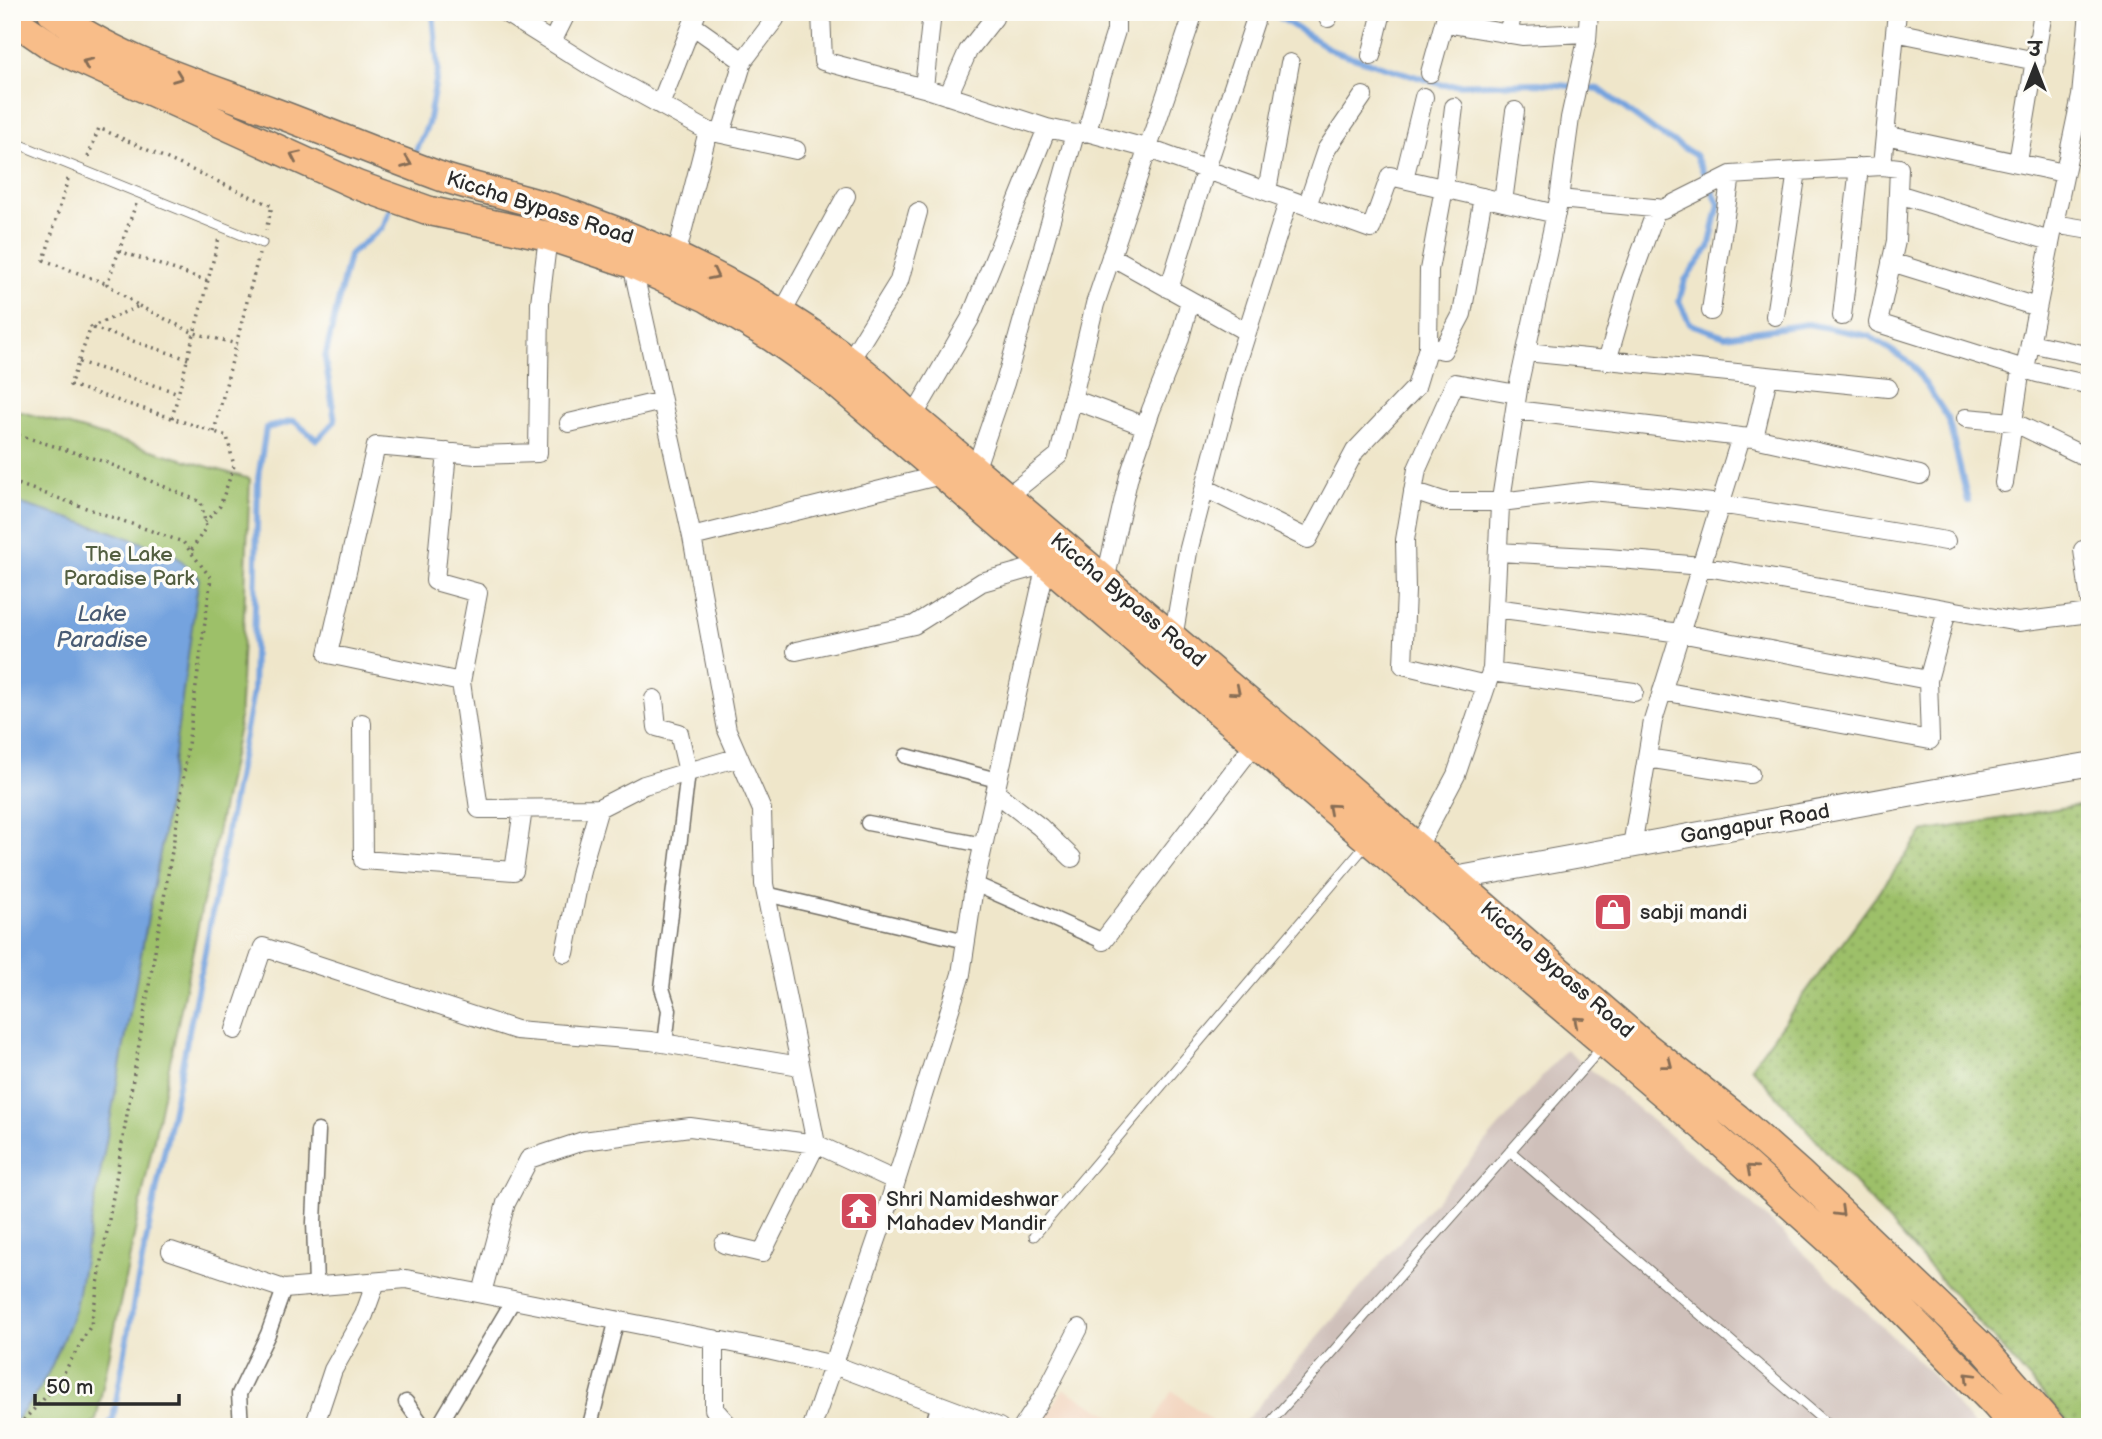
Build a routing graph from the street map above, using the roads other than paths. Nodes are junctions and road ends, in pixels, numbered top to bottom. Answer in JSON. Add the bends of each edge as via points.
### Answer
{"nodes":[{"id":1,"x":52,"y":12,"type":"edge"},
{"id":2,"x":504,"y":12,"type":"edge"},
{"id":3,"x":567,"y":12,"type":"edge"},
{"id":4,"x":777,"y":12,"type":"edge"},
{"id":5,"x":821,"y":12,"type":"edge"},
{"id":6,"x":932,"y":12,"type":"edge"},
{"id":7,"x":995,"y":12,"type":"edge"},
{"id":8,"x":1116,"y":12,"type":"edge"},
{"id":9,"x":1194,"y":12,"type":"edge"},
{"id":10,"x":1382,"y":12,"type":"edge"},
{"id":11,"x":1513,"y":12,"type":"edge"},
{"id":12,"x":1589,"y":12,"type":"edge"},
{"id":13,"x":1897,"y":12,"type":"edge"},
{"id":14,"x":2043,"y":12,"type":"edge"},
{"id":15,"x":2089,"y":12,"type":"edge"},
{"id":16,"x":694,"y":18,"type":"edge"},
{"id":17,"x":1446,"y":18,"type":"edge"},
{"id":18,"x":12,"y":19,"type":"edge"},
{"id":19,"x":1255,"y":21,"type":"dead end"},
{"id":20,"x":1895,"y":32,"type":"junction"},
{"id":21,"x":1587,"y":33,"type":"junction"},
{"id":22,"x":1508,"y":34,"type":"junction"},
{"id":23,"x":552,"y":43,"type":"junction"},
{"id":24,"x":1371,"y":56,"type":"dead end"},
{"id":25,"x":743,"y":61,"type":"junction"},
{"id":26,"x":2036,"y":61,"type":"junction"},
{"id":27,"x":1290,"y":63,"type":"dead end"},
{"id":28,"x":1430,"y":73,"type":"dead end"},
{"id":29,"x":924,"y":88,"type":"junction"},
{"id":30,"x":948,"y":96,"type":"junction"},
{"id":31,"x":1363,"y":96,"type":"dead end"},
{"id":32,"x":1424,"y":97,"type":"dead end"},
{"id":33,"x":2085,"y":97,"type":"edge"},
{"id":34,"x":660,"y":105,"type":"junction"},
{"id":35,"x":1454,"y":107,"type":"dead end"},
{"id":36,"x":1516,"y":111,"type":"dead end"},
{"id":37,"x":1047,"y":128,"type":"junction"},
{"id":38,"x":715,"y":133,"type":"junction"},
{"id":39,"x":1081,"y":133,"type":"junction"},
{"id":40,"x":1885,"y":135,"type":"junction"},
{"id":41,"x":12,"y":140,"type":"edge"},
{"id":42,"x":1149,"y":149,"type":"junction"},
{"id":43,"x":796,"y":150,"type":"dead end"},
{"id":44,"x":2018,"y":162,"type":"junction"},
{"id":45,"x":1882,"y":166,"type":"junction"},
{"id":46,"x":1859,"y":167,"type":"junction"},
{"id":47,"x":1206,"y":169,"type":"junction"},
{"id":48,"x":1797,"y":171,"type":"junction"},
{"id":49,"x":2064,"y":173,"type":"junction"},
{"id":50,"x":1727,"y":177,"type":"junction"},
{"id":51,"x":1404,"y":179,"type":"junction"},
{"id":52,"x":1444,"y":188,"type":"junction"},
{"id":53,"x":1267,"y":191,"type":"junction"},
{"id":54,"x":1898,"y":194,"type":"junction"},
{"id":55,"x":846,"y":196,"type":"dead end"},
{"id":56,"x":1483,"y":197,"type":"junction"},
{"id":57,"x":1289,"y":199,"type":"junction"},
{"id":58,"x":1503,"y":202,"type":"junction"},
{"id":59,"x":1307,"y":206,"type":"junction"},
{"id":60,"x":1558,"y":206,"type":"junction"},
{"id":61,"x":1657,"y":208,"type":"junction"},
{"id":62,"x":918,"y":212,"type":"dead end"},
{"id":63,"x":2090,"y":230,"type":"edge"},
{"id":64,"x":2052,"y":232,"type":"junction"},
{"id":65,"x":548,"y":236,"type":"junction"},
{"id":66,"x":262,"y":243,"type":"road end"},
{"id":67,"x":676,"y":256,"type":"junction"},
{"id":68,"x":1111,"y":257,"type":"junction"},
{"id":69,"x":1891,"y":262,"type":"junction"},
{"id":70,"x":632,"y":264,"type":"junction"},
{"id":71,"x":1170,"y":289,"type":"junction"},
{"id":72,"x":1190,"y":301,"type":"junction"},
{"id":73,"x":2037,"y":307,"type":"junction"},
{"id":74,"x":1712,"y":311,"type":"dead end"},
{"id":75,"x":769,"y":316,"type":"junction"},
{"id":76,"x":1775,"y":316,"type":"dead end"},
{"id":77,"x":1842,"y":316,"type":"dead end"},
{"id":78,"x":1247,"y":332,"type":"junction"},
{"id":79,"x":2030,"y":343,"type":"junction"},
{"id":80,"x":1428,"y":347,"type":"junction"},
{"id":81,"x":1525,"y":352,"type":"junction"},
{"id":82,"x":2090,"y":356,"type":"edge"},
{"id":83,"x":1607,"y":361,"type":"junction"},
{"id":84,"x":849,"y":362,"type":"junction"},
{"id":85,"x":2023,"y":369,"type":"junction"},
{"id":86,"x":1768,"y":376,"type":"junction"},
{"id":87,"x":2090,"y":385,"type":"edge"},
{"id":88,"x":1888,"y":388,"type":"dead end"},
{"id":89,"x":1072,"y":399,"type":"junction"},
{"id":90,"x":662,"y":401,"type":"junction"},
{"id":91,"x":1516,"y":402,"type":"junction"},
{"id":92,"x":913,"y":418,"type":"junction"},
{"id":93,"x":1966,"y":418,"type":"dead end"},
{"id":94,"x":2013,"y":422,"type":"junction"},
{"id":95,"x":569,"y":423,"type":"dead end"},
{"id":96,"x":1145,"y":426,"type":"junction"},
{"id":97,"x":1747,"y":438,"type":"junction"},
{"id":98,"x":447,"y":452,"type":"junction"},
{"id":99,"x":2090,"y":459,"type":"edge"},
{"id":100,"x":975,"y":470,"type":"junction"},
{"id":101,"x":941,"y":475,"type":"junction"},
{"id":102,"x":1920,"y":475,"type":"dead end"},
{"id":103,"x":2004,"y":482,"type":"dead end"},
{"id":104,"x":1205,"y":488,"type":"junction"},
{"id":105,"x":1413,"y":491,"type":"junction"},
{"id":106,"x":1007,"y":497,"type":"junction"},
{"id":107,"x":1501,"y":502,"type":"junction"},
{"id":108,"x":1720,"y":504,"type":"junction"},
{"id":109,"x":692,"y":537,"type":"junction"},
{"id":110,"x":1946,"y":541,"type":"dead end"},
{"id":111,"x":2083,"y":550,"type":"dead end"},
{"id":112,"x":1498,"y":552,"type":"junction"},
{"id":113,"x":1055,"y":554,"type":"junction"},
{"id":114,"x":1701,"y":566,"type":"junction"},
{"id":115,"x":1105,"y":581,"type":"junction"},
{"id":116,"x":2090,"y":601,"type":"edge"},
{"id":117,"x":1495,"y":608,"type":"junction"},
{"id":118,"x":1947,"y":611,"type":"junction"},
{"id":119,"x":2090,"y":613,"type":"edge"},
{"id":120,"x":1680,"y":633,"type":"junction"},
{"id":121,"x":1163,"y":647,"type":"junction"},
{"id":122,"x":796,"y":650,"type":"dead end"},
{"id":123,"x":1489,"y":679,"type":"junction"},
{"id":124,"x":1928,"y":680,"type":"junction"},
{"id":125,"x":461,"y":682,"type":"junction"},
{"id":126,"x":1662,"y":691,"type":"junction"},
{"id":127,"x":1634,"y":692,"type":"dead end"},
{"id":128,"x":654,"y":699,"type":"dead end"},
{"id":129,"x":362,"y":723,"type":"dead end"},
{"id":130,"x":1255,"y":743,"type":"junction"},
{"id":131,"x":906,"y":756,"type":"dead end"},
{"id":132,"x":739,"y":757,"type":"junction"},
{"id":133,"x":1647,"y":758,"type":"junction"},
{"id":134,"x":2090,"y":764,"type":"edge"},
{"id":135,"x":688,"y":772,"type":"junction"},
{"id":136,"x":1750,"y":774,"type":"dead end"},
{"id":137,"x":996,"y":786,"type":"junction"},
{"id":138,"x":599,"y":808,"type":"junction"},
{"id":139,"x":523,"y":809,"type":"junction"},
{"id":140,"x":868,"y":823,"type":"dead end"},
{"id":141,"x":1379,"y":831,"type":"junction"},
{"id":142,"x":983,"y":845,"type":"junction"},
{"id":143,"x":1632,"y":846,"type":"junction"},
{"id":144,"x":1072,"y":858,"type":"dead end"},
{"id":145,"x":1414,"y":868,"type":"junction"},
{"id":146,"x":1454,"y":879,"type":"junction"},
{"id":147,"x":975,"y":884,"type":"junction"},
{"id":148,"x":766,"y":894,"type":"junction"},
{"id":149,"x":1485,"y":925,"type":"junction"},
{"id":150,"x":1103,"y":941,"type":"joint"},
{"id":151,"x":966,"y":942,"type":"junction"},
{"id":152,"x":565,"y":953,"type":"dead end"},
{"id":153,"x":235,"y":1030,"type":"dead end"},
{"id":154,"x":666,"y":1044,"type":"junction"},
{"id":155,"x":1605,"y":1044,"type":"junction"},
{"id":156,"x":800,"y":1066,"type":"junction"},
{"id":157,"x":318,"y":1131,"type":"dead end"},
{"id":158,"x":816,"y":1144,"type":"junction"},
{"id":159,"x":1510,"y":1151,"type":"junction"},
{"id":160,"x":896,"y":1181,"type":"junction"},
{"id":161,"x":1034,"y":1236,"type":"dead end"},
{"id":162,"x":723,"y":1244,"type":"dead end"},
{"id":163,"x":171,"y":1251,"type":"dead end"},
{"id":164,"x":376,"y":1282,"type":"junction"},
{"id":165,"x":316,"y":1286,"type":"junction"},
{"id":166,"x":284,"y":1289,"type":"junction"},
{"id":167,"x":482,"y":1293,"type":"junction"},
{"id":168,"x":514,"y":1299,"type":"junction"},
{"id":169,"x":617,"y":1319,"type":"junction"},
{"id":170,"x":1079,"y":1328,"type":"dead end"},
{"id":171,"x":714,"y":1339,"type":"junction"},
{"id":172,"x":834,"y":1365,"type":"junction"},
{"id":173,"x":406,"y":1402,"type":"dead end"},
{"id":174,"x":939,"y":1404,"type":"junction"},
{"id":175,"x":591,"y":1421,"type":"dead end"},
{"id":176,"x":241,"y":1427,"type":"edge"},
{"id":177,"x":314,"y":1427,"type":"edge"},
{"id":178,"x":424,"y":1427,"type":"edge"},
{"id":179,"x":438,"y":1427,"type":"edge"},
{"id":180,"x":730,"y":1427,"type":"edge"},
{"id":181,"x":812,"y":1427,"type":"edge"},
{"id":182,"x":932,"y":1427,"type":"edge"},
{"id":183,"x":999,"y":1427,"type":"edge"},
{"id":184,"x":1023,"y":1427,"type":"edge"},
{"id":185,"x":1270,"y":1427,"type":"edge"},
{"id":186,"x":1831,"y":1427,"type":"edge"},
{"id":187,"x":2015,"y":1427,"type":"edge"},
{"id":188,"x":2052,"y":1427,"type":"edge"}],
"edges":[{"from":1,"to":67,"type":"main road","name":"Kiccha Bypass Road","one_way":true,"via":[[68,25],[174,76],[443,177],[577,215]]},
{"from":2,"to":23,"type":"street"},
{"from":3,"to":23,"type":"street"},
{"from":4,"to":25,"type":"street"},
{"from":5,"to":29,"type":"street","via":[[823,61]]},
{"from":6,"to":29,"type":"street"},
{"from":7,"to":30,"type":"street","via":[[968,51]]},
{"from":8,"to":39,"type":"street","via":[[1116,31]]},
{"from":9,"to":42,"type":"street"},
{"from":10,"to":24,"type":"street"},
{"from":11,"to":22,"type":"street"},
{"from":12,"to":21,"type":"street"},
{"from":13,"to":20,"type":"street"},
{"from":14,"to":26,"type":"street"},
{"from":15,"to":33,"type":"street"},
{"from":16,"to":25,"type":"street"},
{"from":16,"to":34,"type":"street"},
{"from":17,"to":22,"type":"street"},
{"from":17,"to":28,"type":"street"},
{"from":65,"to":18,"type":"main road","one_way":true,"via":[[430,211],[357,185],[52,47]]},
{"from":19,"to":47,"type":"street"},
{"from":20,"to":26,"type":"street"},
{"from":20,"to":40,"type":"street"},
{"from":21,"to":22,"type":"street"},
{"from":21,"to":60,"type":"street"},
{"from":23,"to":34,"type":"street"},
{"from":25,"to":38,"type":"street"},
{"from":26,"to":44,"type":"street"},
{"from":27,"to":53,"type":"street"},
{"from":29,"to":30,"type":"street"},
{"from":30,"to":37,"type":"street"},
{"from":31,"to":59,"type":"street","via":[[1326,150]]},
{"from":32,"to":51,"type":"street"},
{"from":33,"to":49,"type":"street"},
{"from":34,"to":38,"type":"street"},
{"from":35,"to":52,"type":"street"},
{"from":36,"to":58,"type":"street"},
{"from":37,"to":39,"type":"street"},
{"from":37,"to":92,"type":"street","via":[[970,319]]},
{"from":38,"to":43,"type":"street"},
{"from":38,"to":67,"type":"street"},
{"from":39,"to":42,"type":"street"},
{"from":39,"to":100,"type":"street"},
{"from":40,"to":44,"type":"street"},
{"from":40,"to":45,"type":"street"},
{"from":41,"to":66,"type":"lane"},
{"from":42,"to":47,"type":"street"},
{"from":42,"to":68,"type":"street"},
{"from":44,"to":49,"type":"street"},
{"from":45,"to":46,"type":"street"},
{"from":45,"to":54,"type":"street","via":[[1899,168]]},
{"from":46,"to":48,"type":"street"},
{"from":46,"to":77,"type":"street"},
{"from":47,"to":53,"type":"street"},
{"from":47,"to":71,"type":"street"},
{"from":48,"to":50,"type":"street"},
{"from":48,"to":76,"type":"street"},
{"from":49,"to":64,"type":"street"},
{"from":50,"to":61,"type":"street"},
{"from":50,"to":74,"type":"street"},
{"from":51,"to":52,"type":"street"},
{"from":51,"to":59,"type":"street","via":[[1390,176],[1371,229]]},
{"from":52,"to":56,"type":"street"},
{"from":52,"to":80,"type":"street","via":[[1429,270]]},
{"from":53,"to":57,"type":"street"},
{"from":54,"to":64,"type":"street"},
{"from":54,"to":69,"type":"street"},
{"from":55,"to":75,"type":"street"},
{"from":56,"to":58,"type":"street"},
{"from":56,"to":80,"type":"street","via":[[1462,314],[1443,351]]},
{"from":57,"to":59,"type":"street"},
{"from":57,"to":78,"type":"street"},
{"from":58,"to":60,"type":"street"},
{"from":60,"to":61,"type":"street"},
{"from":60,"to":81,"type":"street"},
{"from":61,"to":83,"type":"street"},
{"from":62,"to":84,"type":"street","via":[[900,281]]},
{"from":63,"to":64,"type":"street"},
{"from":64,"to":73,"type":"street"},
{"from":65,"to":70,"type":"main road"},
{"from":65,"to":98,"type":"street","via":[[540,303],[538,453]]},
{"from":67,"to":75,"type":"main road","name":"Kiccha Bypass Road","one_way":true,"via":[[719,277]]},
{"from":68,"to":71,"type":"street"},
{"from":68,"to":89,"type":"street"},
{"from":69,"to":73,"type":"street"},
{"from":69,"to":85,"type":"street","via":[[1878,323]]},
{"from":70,"to":75,"type":"main road","via":[[706,298]]},
{"from":70,"to":90,"type":"street"},
{"from":71,"to":72,"type":"street"},
{"from":72,"to":78,"type":"street"},
{"from":72,"to":96,"type":"street"},
{"from":73,"to":79,"type":"street"},
{"from":75,"to":84,"type":"main road","name":"Kiccha Bypass Road"},
{"from":75,"to":101,"type":"main road","via":[[829,377]]},
{"from":78,"to":104,"type":"street"},
{"from":79,"to":82,"type":"street"},
{"from":79,"to":85,"type":"street"},
{"from":80,"to":104,"type":"street","via":[[1416,387],[1355,451],[1308,539]]},
{"from":81,"to":83,"type":"street"},
{"from":81,"to":91,"type":"street"},
{"from":83,"to":86,"type":"street"},
{"from":84,"to":92,"type":"main road","name":"Kiccha Bypass Road"},
{"from":85,"to":87,"type":"street"},
{"from":85,"to":94,"type":"street"},
{"from":86,"to":88,"type":"street"},
{"from":86,"to":97,"type":"street"},
{"from":89,"to":96,"type":"street"},
{"from":89,"to":106,"type":"street","via":[[1059,455]]},
{"from":90,"to":95,"type":"street"},
{"from":90,"to":109,"type":"street"},
{"from":91,"to":97,"type":"street"},
{"from":91,"to":105,"type":"street","via":[[1455,383],[1417,469]]},
{"from":91,"to":107,"type":"street"},
{"from":92,"to":100,"type":"main road","name":"Kiccha Bypass Road"},
{"from":93,"to":94,"type":"street"},
{"from":94,"to":99,"type":"street"},
{"from":94,"to":103,"type":"street"},
{"from":96,"to":115,"type":"street"},
{"from":97,"to":102,"type":"street"},
{"from":97,"to":108,"type":"street"},
{"from":98,"to":125,"type":"street","via":[[435,581],[478,593]]},
{"from":98,"to":125,"type":"street","via":[[376,446],[328,654]]},
{"from":100,"to":106,"type":"main road","name":"Kiccha Bypass Road"},
{"from":101,"to":109,"type":"street"},
{"from":101,"to":113,"type":"main road"},
{"from":104,"to":121,"type":"street"},
{"from":105,"to":107,"type":"street","via":[[1447,502]]},
{"from":105,"to":123,"type":"street","via":[[1405,540],[1404,665]]},
{"from":106,"to":113,"type":"main road","name":"Kiccha Bypass Road"},
{"from":107,"to":108,"type":"street","via":[[1590,491]]},
{"from":107,"to":112,"type":"street"},
{"from":108,"to":110,"type":"street"},
{"from":108,"to":114,"type":"street"},
{"from":109,"to":132,"type":"street","via":[[727,730]]},
{"from":111,"to":116,"type":"street"},
{"from":112,"to":114,"type":"street"},
{"from":112,"to":117,"type":"street"},
{"from":113,"to":115,"type":"main road","name":"Kiccha Bypass Road"},
{"from":113,"to":121,"type":"main road"},
{"from":113,"to":122,"type":"street","via":[[982,582],[914,625]]},
{"from":113,"to":137,"type":"street"},
{"from":114,"to":118,"type":"street"},
{"from":114,"to":120,"type":"street"},
{"from":115,"to":121,"type":"main road","name":"Kiccha Bypass Road"},
{"from":117,"to":120,"type":"street"},
{"from":117,"to":123,"type":"street"},
{"from":118,"to":119,"type":"street","via":[[2018,622]]},
{"from":118,"to":124,"type":"street"},
{"from":120,"to":124,"type":"street"},
{"from":120,"to":126,"type":"street"},
{"from":121,"to":130,"type":"main road"},
{"from":121,"to":141,"type":"main road","name":"Kiccha Bypass Road","one_way":true},
{"from":123,"to":127,"type":"street"},
{"from":123,"to":145,"type":"street","via":[[1456,775]]},
{"from":124,"to":126,"type":"street","via":[[1930,740]]},
{"from":125,"to":139,"type":"street","via":[[479,809]]},
{"from":126,"to":133,"type":"street"},
{"from":128,"to":135,"type":"street","via":[[657,727],[679,733]]},
{"from":129,"to":139,"type":"street","via":[[363,860],[514,871]]},
{"from":141,"to":130,"type":"main road","one_way":true},
{"from":130,"to":150,"type":"street"},
{"from":131,"to":137,"type":"street"},
{"from":132,"to":135,"type":"street"},
{"from":132,"to":148,"type":"street","via":[[762,810]]},
{"from":133,"to":136,"type":"street"},
{"from":133,"to":143,"type":"street"},
{"from":134,"to":143,"type":"street","name":"Gangapur Road"},
{"from":135,"to":138,"type":"street","via":[[644,785]]},
{"from":135,"to":154,"type":"street","via":[[662,988],[669,1010]]},
{"from":137,"to":142,"type":"street"},
{"from":137,"to":144,"type":"street"},
{"from":138,"to":139,"type":"street"},
{"from":138,"to":152,"type":"street"},
{"from":140,"to":142,"type":"street"},
{"from":141,"to":145,"type":"main road","name":"Kiccha Bypass Road"},
{"from":141,"to":161,"type":"lane"},
{"from":142,"to":147,"type":"street"},
{"from":143,"to":146,"type":"street","name":"Gangapur Road"},
{"from":145,"to":146,"type":"main road","name":"Kiccha Bypass Road"},
{"from":145,"to":146,"type":"street","name":"Gangapur Road"},
{"from":145,"to":149,"type":"main road"},
{"from":146,"to":149,"type":"main road","name":"Kiccha Bypass Road"},
{"from":147,"to":150,"type":"street"},
{"from":147,"to":151,"type":"street"},
{"from":148,"to":151,"type":"street"},
{"from":148,"to":156,"type":"street"},
{"from":155,"to":149,"type":"main road","one_way":true},
{"from":149,"to":188,"type":"main road","name":"Kiccha Bypass Road","one_way":true,"via":[[1737,1118],[1985,1350]]},
{"from":151,"to":160,"type":"street","via":[[961,974]]},
{"from":153,"to":154,"type":"street","via":[[262,947],[516,1030]]},
{"from":154,"to":156,"type":"street"},
{"from":155,"to":159,"type":"lane"},
{"from":187,"to":155,"type":"main road","one_way":true,"via":[[1864,1271]]},
{"from":156,"to":158,"type":"street"},
{"from":157,"to":165,"type":"street"},
{"from":158,"to":160,"type":"street"},
{"from":158,"to":162,"type":"street","via":[[762,1253]]},
{"from":158,"to":167,"type":"street","via":[[690,1127],[583,1142],[529,1159],[506,1203]]},
{"from":159,"to":185,"type":"lane"},
{"from":159,"to":186,"type":"lane"},
{"from":160,"to":172,"type":"street"},
{"from":163,"to":166,"type":"street"},
{"from":164,"to":165,"type":"street"},
{"from":164,"to":167,"type":"street","via":[[406,1279]]},
{"from":164,"to":177,"type":"street","via":[[365,1315],[333,1370]]},
{"from":165,"to":166,"type":"street"},
{"from":166,"to":176,"type":"street","via":[[239,1394]]},
{"from":167,"to":168,"type":"street"},
{"from":168,"to":169,"type":"street"},
{"from":168,"to":179,"type":"street"},
{"from":169,"to":171,"type":"street"},
{"from":169,"to":175,"type":"street"},
{"from":170,"to":184,"type":"street"},
{"from":171,"to":172,"type":"street"},
{"from":171,"to":180,"type":"street","via":[[714,1409]]},
{"from":172,"to":174,"type":"street"},
{"from":172,"to":181,"type":"street"},
{"from":173,"to":178,"type":"street"},
{"from":174,"to":182,"type":"street"},
{"from":174,"to":183,"type":"street"}]}
